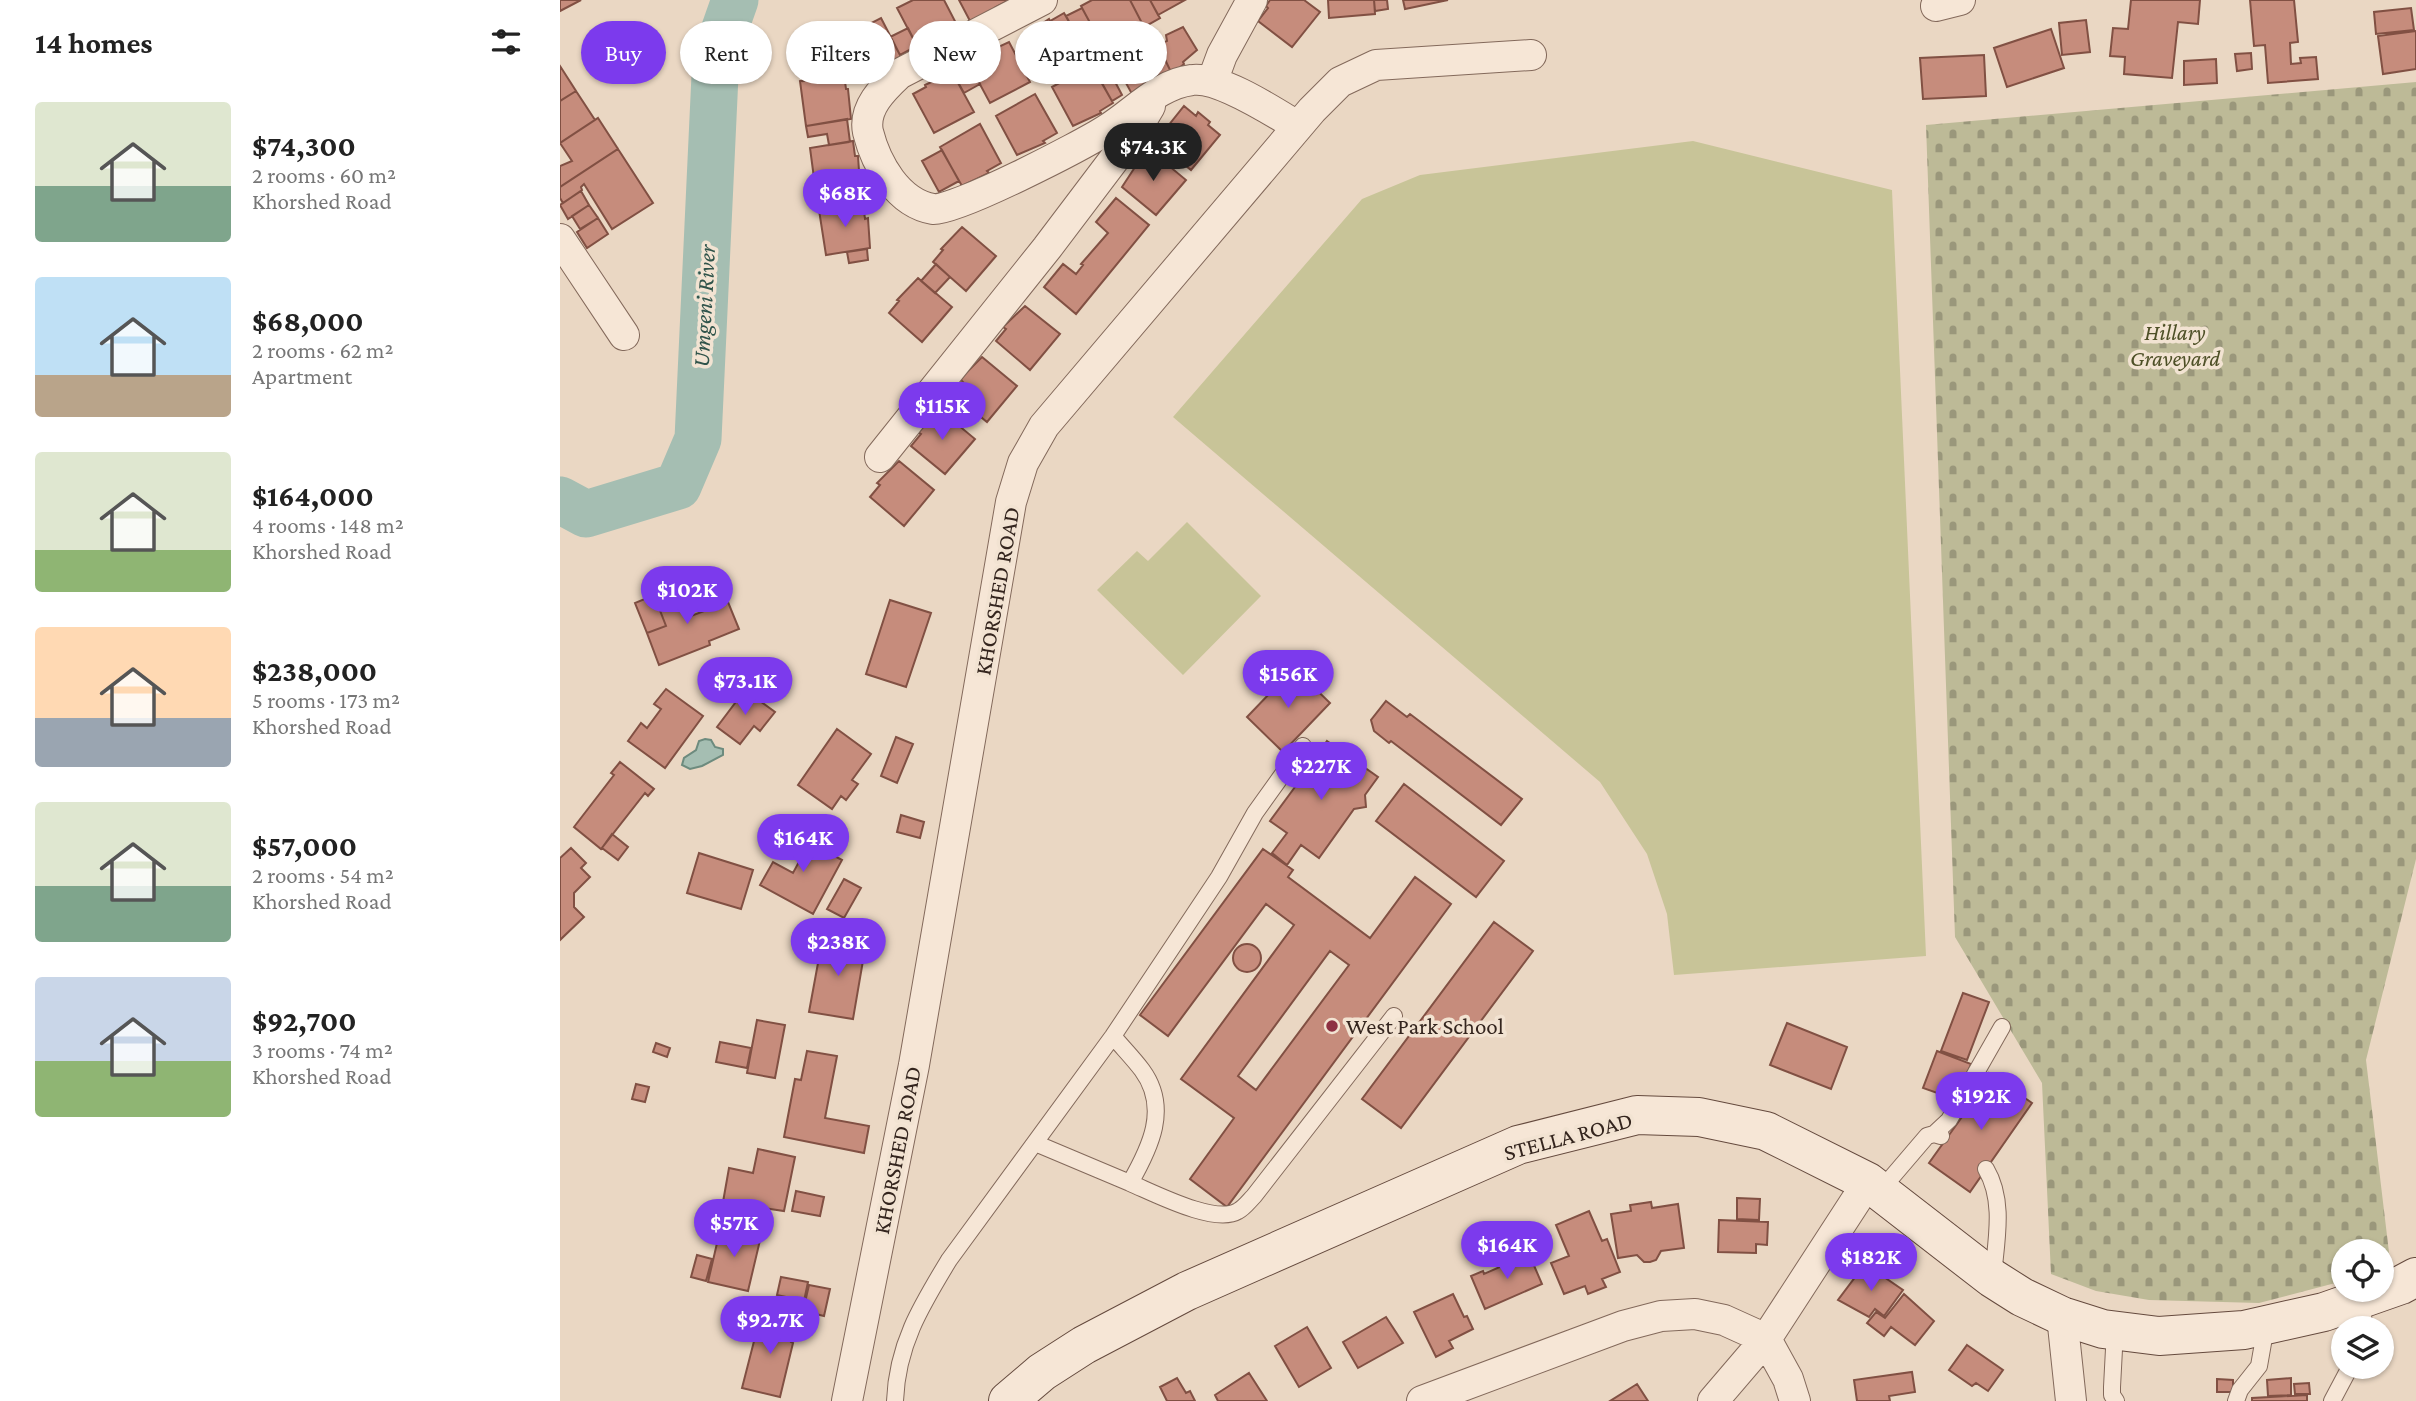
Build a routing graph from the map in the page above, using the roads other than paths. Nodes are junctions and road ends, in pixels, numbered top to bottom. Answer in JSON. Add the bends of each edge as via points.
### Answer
{"nodes":[{"id":1,"x":1042,"y":0,"type":"edge"},
{"id":2,"x":1252,"y":0,"type":"edge"},
{"id":3,"x":1531,"y":55,"type":"dead end"},
{"id":4,"x":1212,"y":82,"type":"junction"},
{"id":5,"x":1160,"y":91,"type":"junction"},
{"id":6,"x":1297,"y":126,"type":"junction"},
{"id":7,"x":560,"y":239,"type":"edge"},
{"id":8,"x":624,"y":335,"type":"dead end"},
{"id":9,"x":880,"y":457,"type":"dead end"},
{"id":10,"x":1303,"y":746,"type":"dead end"},
{"id":11,"x":1394,"y":1016,"type":"dead end"},
{"id":12,"x":2002,"y":1027,"type":"dead end"},
{"id":13,"x":1113,"y":1036,"type":"junction"},
{"id":14,"x":1035,"y":1143,"type":"junction"},
{"id":15,"x":1986,"y":1169,"type":"dead end"},
{"id":16,"x":1130,"y":1183,"type":"junction"},
{"id":17,"x":1874,"y":1187,"type":"junction"},
{"id":18,"x":2416,"y":1277,"type":"edge"},
{"id":19,"x":1992,"y":1279,"type":"junction"},
{"id":20,"x":2363,"y":1313,"type":"edge"},
{"id":21,"x":2062,"y":1316,"type":"junction"},
{"id":22,"x":2266,"y":1326,"type":"junction"},
{"id":23,"x":2115,"y":1330,"type":"junction"},
{"id":24,"x":1766,"y":1339,"type":"junction"},
{"id":25,"x":2344,"y":1379,"type":"edge"},
{"id":26,"x":847,"y":1401,"type":"edge"},
{"id":27,"x":895,"y":1401,"type":"edge"},
{"id":28,"x":1008,"y":1401,"type":"edge"},
{"id":29,"x":1422,"y":1401,"type":"edge"},
{"id":30,"x":1713,"y":1401,"type":"edge"},
{"id":31,"x":1795,"y":1401,"type":"edge"},
{"id":32,"x":2071,"y":1401,"type":"edge"},
{"id":33,"x":2116,"y":1401,"type":"edge"},
{"id":34,"x":2236,"y":1401,"type":"edge"},
{"id":35,"x":2332,"y":1401,"type":"edge"}],
"edges":[{"from":1,"to":5,"type":"street","via":[[899,74],[883,90],[869,110],[868,130],[877,159],[904,195],[935,210],[965,200],[1107,130]]},
{"from":2,"to":4,"type":"street"},
{"from":3,"to":6,"type":"street","name":"KHORSHED ROAD","via":[[1376,65],[1340,82]]},
{"from":4,"to":5,"type":"street","via":[[1195,79]]},
{"from":4,"to":6,"type":"street"},
{"from":5,"to":9,"type":"street","via":[[1048,248]]},
{"from":6,"to":26,"type":"street","name":"KHORSHED ROAD","via":[[1044,426],[1023,463],[1011,502],[914,1065]]},
{"from":7,"to":8,"type":"street"},
{"from":10,"to":13,"type":"lane"},
{"from":11,"to":16,"type":"lane","via":[[1238,1212],[1209,1214]]},
{"from":12,"to":17,"type":"lane","via":[[1941,1136],[1927,1136]]},
{"from":13,"to":14,"type":"lane"},
{"from":13,"to":16,"type":"lane","via":[[1144,1072],[1156,1100],[1155,1129]]},
{"from":14,"to":16,"type":"lane"},
{"from":14,"to":27,"type":"lane","via":[[926,1298],[905,1341]]},
{"from":15,"to":19,"type":"lane","via":[[1997,1197]]},
{"from":17,"to":19,"type":"main road","name":"STELLA ROAD"},
{"from":17,"to":24,"type":"street"},
{"from":17,"to":28,"type":"main road","name":"STELLA ROAD","via":[[1766,1131],[1699,1117],[1637,1115],[1596,1124],[1518,1145],[1187,1291],[1084,1345]]},
{"from":18,"to":20,"type":"main road","name":"STELLA ROAD"},
{"from":19,"to":21,"type":"main road","name":"STELLA ROAD"},
{"from":20,"to":22,"type":"main road","name":"STELLA ROAD","via":[[2324,1312]]},
{"from":21,"to":23,"type":"main road","name":"STELLA ROAD"},
{"from":21,"to":32,"type":"street"},
{"from":22,"to":23,"type":"main road","name":"STELLA ROAD","via":[[2160,1336]]},
{"from":22,"to":34,"type":"lane","via":[[2259,1366]]},
{"from":23,"to":33,"type":"lane","via":[[2112,1395]]},
{"from":24,"to":29,"type":"street","via":[[1724,1320],[1695,1314],[1661,1316]]},
{"from":24,"to":30,"type":"street"},
{"from":24,"to":31,"type":"street"},
{"from":25,"to":35,"type":"lane"}]}
